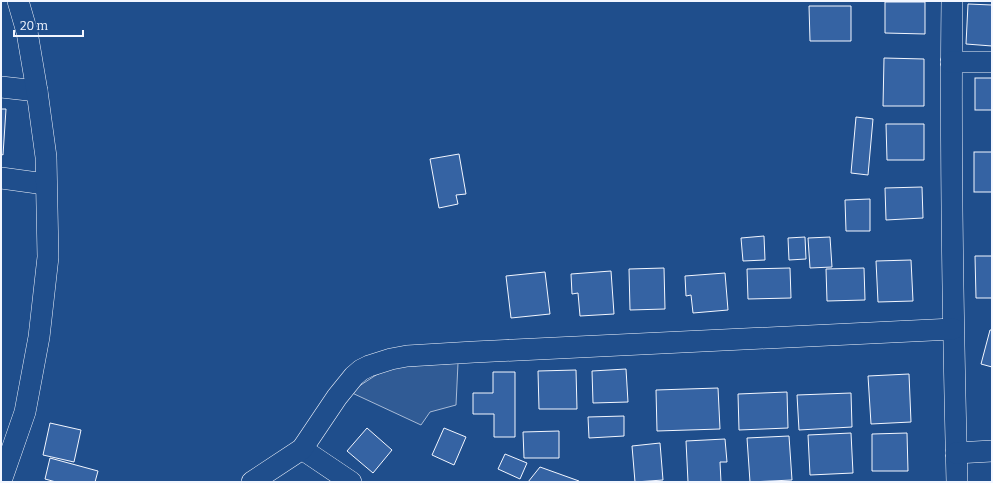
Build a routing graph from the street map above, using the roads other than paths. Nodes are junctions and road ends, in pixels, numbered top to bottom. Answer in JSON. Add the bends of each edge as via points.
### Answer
{"nodes":[{"id":1,"x":18,"y":1,"type":"edge"},
{"id":2,"x":952,"y":1,"type":"edge"},
{"id":3,"x":951,"y":62,"type":"junction"},
{"id":4,"x":992,"y":62,"type":"edge"},
{"id":5,"x":1,"y":87,"type":"edge"},
{"id":6,"x":37,"y":90,"type":"junction"},
{"id":7,"x":1,"y":178,"type":"edge"},
{"id":8,"x":46,"y":184,"type":"junction"},
{"id":9,"x":953,"y":329,"type":"junction"},
{"id":10,"x":302,"y":449,"type":"junction"},
{"id":11,"x":992,"y":451,"type":"edge"},
{"id":12,"x":956,"y":453,"type":"junction"},
{"id":13,"x":3,"y":471,"type":"edge"},
{"id":14,"x":252,"y":482,"type":"edge"},
{"id":15,"x":351,"y":482,"type":"edge"},
{"id":16,"x":957,"y":482,"type":"edge"}],
"edges":[{"from":1,"to":6,"type":"street","via":[[27,32]]},
{"from":2,"to":3,"type":"street"},
{"from":3,"to":4,"type":"street"},
{"from":3,"to":9,"type":"street"},
{"from":5,"to":6,"type":"street"},
{"from":6,"to":8,"type":"street","via":[[46,158]]},
{"from":7,"to":8,"type":"street"},
{"from":8,"to":13,"type":"street","via":[[48,257],[39,336],[25,412]]},
{"from":9,"to":10,"type":"street","via":[[407,356],[369,366],[354,376]]},
{"from":9,"to":12,"type":"street"},
{"from":10,"to":14,"type":"street"},
{"from":10,"to":15,"type":"street"},
{"from":11,"to":12,"type":"street"},
{"from":12,"to":16,"type":"street"}]}
